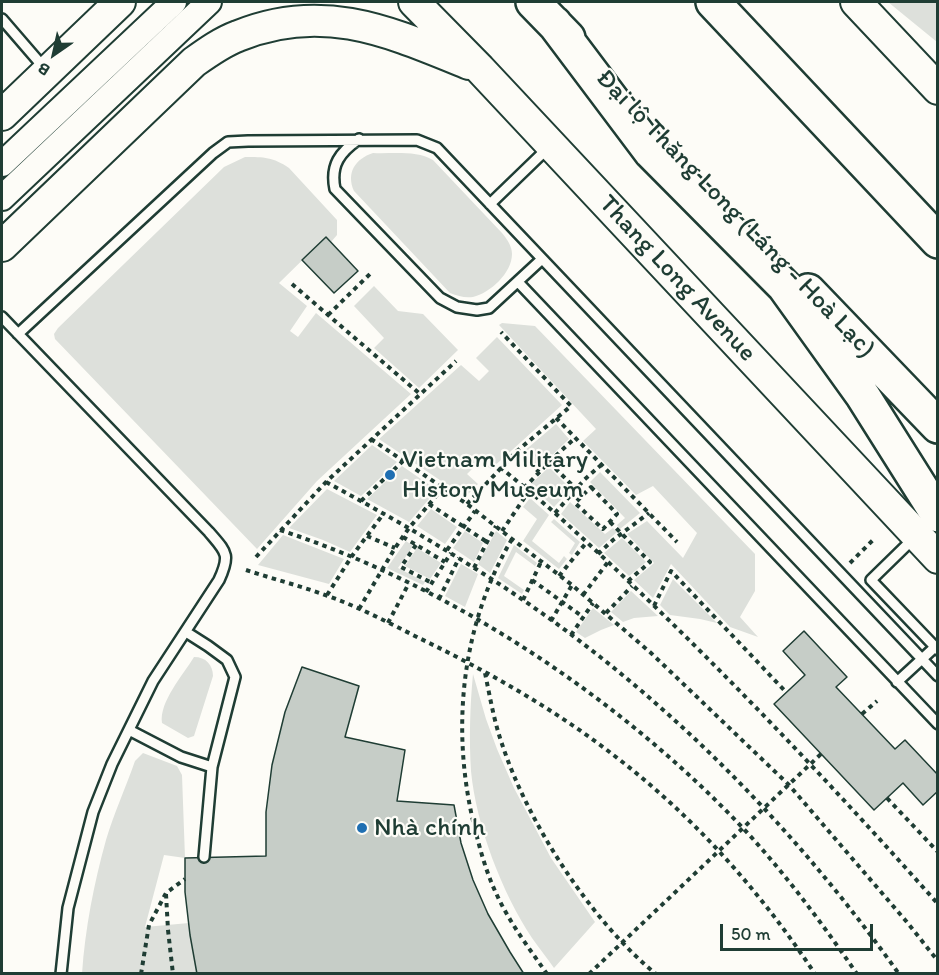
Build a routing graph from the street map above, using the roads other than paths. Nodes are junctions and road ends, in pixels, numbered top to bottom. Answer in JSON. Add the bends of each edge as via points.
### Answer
{"nodes":[{"id":1,"x":120,"y":2,"type":"edge"},
{"id":2,"x":174,"y":2,"type":"edge"},
{"id":3,"x":209,"y":2,"type":"edge"},
{"id":4,"x":414,"y":2,"type":"edge"},
{"id":5,"x":713,"y":2,"type":"edge"},
{"id":6,"x":738,"y":2,"type":"edge"},
{"id":7,"x":856,"y":2,"type":"edge"},
{"id":8,"x":543,"y":12,"type":"edge"},
{"id":9,"x":2,"y":19,"type":"edge"},
{"id":10,"x":480,"y":69,"type":"junction"},
{"id":11,"x":47,"y":71,"type":"junction"},
{"id":12,"x":938,"y":89,"type":"edge"},
{"id":13,"x":2,"y":115,"type":"edge"},
{"id":14,"x":359,"y":139,"type":"junction"},
{"id":15,"x":551,"y":144,"type":"junction"},
{"id":16,"x":2,"y":164,"type":"edge"},
{"id":17,"x":2,"y":198,"type":"edge"},
{"id":18,"x":490,"y":204,"type":"junction"},
{"id":19,"x":938,"y":208,"type":"edge"},
{"id":20,"x":938,"y":241,"type":"edge"},
{"id":21,"x":2,"y":246,"type":"edge"},
{"id":22,"x":542,"y":259,"type":"junction"},
{"id":23,"x":518,"y":282,"type":"junction"},
{"id":24,"x":2,"y":317,"type":"edge"},
{"id":25,"x":18,"y":334,"type":"junction"},
{"id":26,"x":938,"y":426,"type":"edge"},
{"id":27,"x":927,"y":526,"type":"edge"},
{"id":28,"x":938,"y":558,"type":"edge"},
{"id":29,"x":186,"y":632,"type":"junction"},
{"id":30,"x":936,"y":649,"type":"edge"},
{"id":31,"x":922,"y":659,"type":"junction"},
{"id":32,"x":938,"y":676,"type":"edge"},
{"id":33,"x":897,"y":682,"type":"junction"},
{"id":34,"x":938,"y":724,"type":"edge"},
{"id":35,"x":129,"y":730,"type":"junction"},
{"id":36,"x":212,"y":767,"type":"junction"},
{"id":37,"x":204,"y":857,"type":"dead end"},
{"id":38,"x":61,"y":974,"type":"edge"}],
"edges":[{"from":1,"to":11,"type":"main road"},
{"from":2,"to":16,"type":"street"},
{"from":3,"to":17,"type":"street"},
{"from":4,"to":10,"type":"main road","name":"Thang Long Avenue"},
{"from":5,"to":20,"type":"highway"},
{"from":6,"to":19,"type":"highway"},
{"from":7,"to":12,"type":"main road"},
{"from":8,"to":26,"type":"highway","name":"Đại lộ Thăng Long (Láng - Hoà Lạc)"},
{"from":8,"to":27,"type":"highway","via":[[651,152],[784,286],[863,396]]},
{"from":9,"to":11,"type":"lane"},
{"from":10,"to":15,"type":"main road","name":"Thang Long Avenue"},
{"from":10,"to":21,"type":"main road","via":[[408,39],[369,27],[329,21],[296,20],[236,36],[194,62]]},
{"from":11,"to":13,"type":"main road"},
{"from":14,"to":18,"type":"lane","via":[[417,140],[437,148]]},
{"from":14,"to":23,"type":"lane","via":[[344,149],[336,164],[332,176],[335,189],[440,298],[457,307],[489,308]]},
{"from":14,"to":25,"type":"lane","via":[[228,142]]},
{"from":15,"to":18,"type":"lane"},
{"from":15,"to":27,"type":"main road","name":"Thang Long Avenue"},
{"from":18,"to":22,"type":"lane"},
{"from":22,"to":23,"type":"lane"},
{"from":22,"to":31,"type":"lane"},
{"from":23,"to":33,"type":"lane"},
{"from":24,"to":25,"type":"lane"},
{"from":25,"to":29,"type":"lane","via":[[225,550],[226,564],[219,580]]},
{"from":27,"to":28,"type":"main road","name":"Thang Long Avenue"},
{"from":27,"to":30,"type":"lane","via":[[871,580]]},
{"from":29,"to":35,"type":"lane","via":[[153,681]]},
{"from":29,"to":36,"type":"lane","via":[[227,660],[235,677]]},
{"from":30,"to":31,"type":"lane"},
{"from":31,"to":32,"type":"lane"},
{"from":31,"to":33,"type":"lane"},
{"from":33,"to":34,"type":"lane"},
{"from":35,"to":36,"type":"lane","via":[[181,757]]},
{"from":35,"to":38,"type":"lane","via":[[93,812],[68,908]]},
{"from":36,"to":37,"type":"lane"}]}
